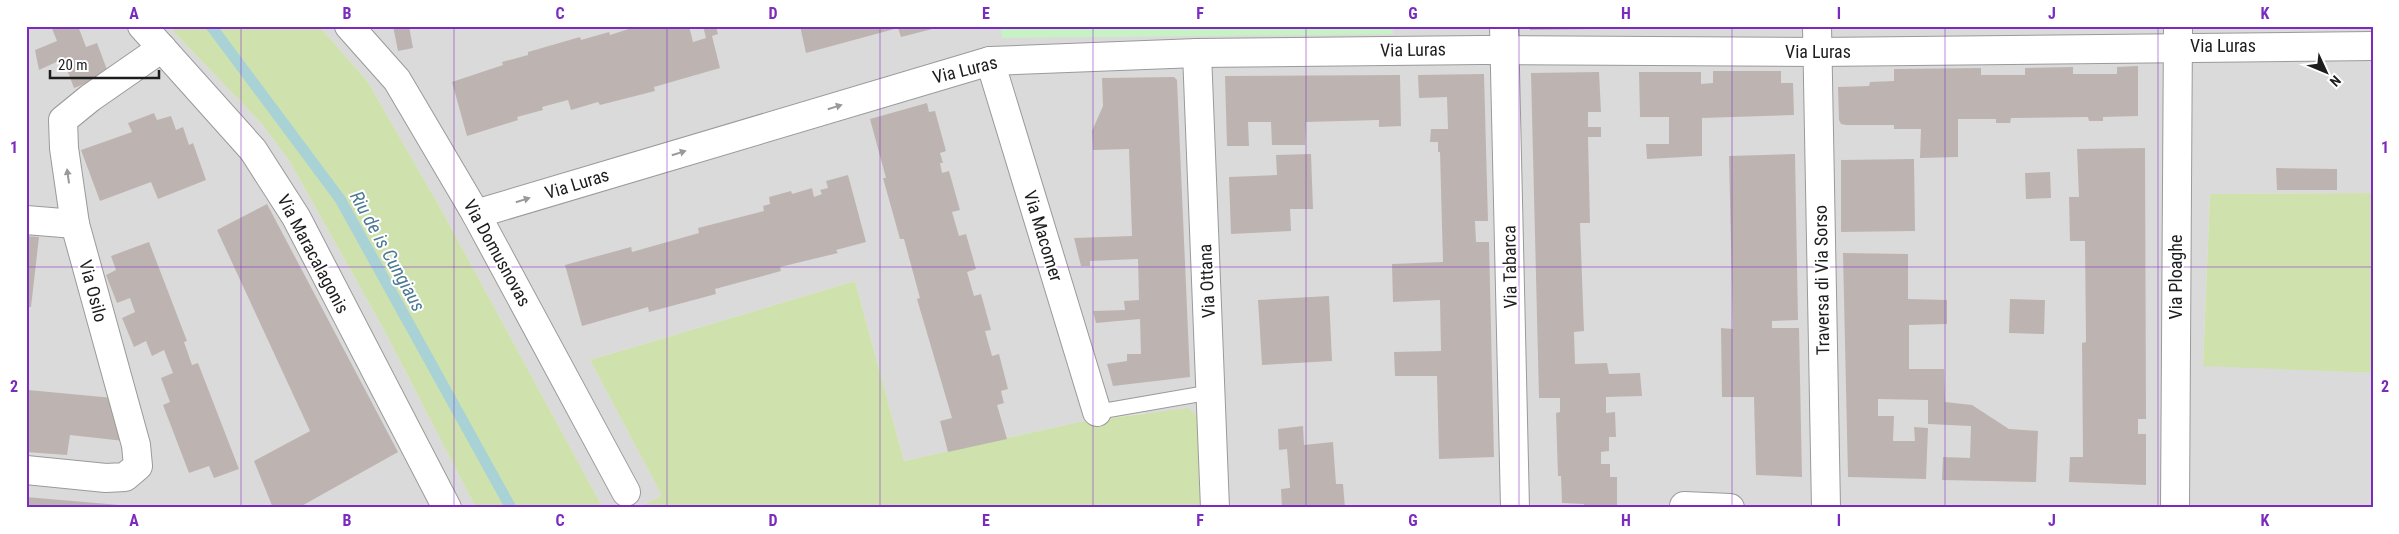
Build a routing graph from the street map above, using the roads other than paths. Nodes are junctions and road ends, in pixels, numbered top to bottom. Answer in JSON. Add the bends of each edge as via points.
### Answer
{"nodes":[{"id":1,"x":142,"y":26,"type":"edge"},
{"id":2,"x":349,"y":26,"type":"edge"},
{"id":3,"x":2178,"y":36,"type":"edge"},
{"id":4,"x":1505,"y":38,"type":"edge"},
{"id":5,"x":1818,"y":39,"type":"edge"},
{"id":6,"x":2373,"y":46,"type":"edge"},
{"id":7,"x":162,"y":48,"type":"junction"},
{"id":8,"x":1197,"y":53,"type":"junction"},
{"id":9,"x":990,"y":60,"type":"junction"},
{"id":10,"x":476,"y":214,"type":"junction"},
{"id":11,"x":26,"y":220,"type":"edge"},
{"id":12,"x":75,"y":224,"type":"junction"},
{"id":13,"x":1212,"y":392,"type":"junction"},
{"id":14,"x":1097,"y":412,"type":"joint"},
{"id":15,"x":26,"y":470,"type":"edge"},
{"id":16,"x":626,"y":492,"type":"dead end"},
{"id":17,"x":1684,"y":506,"type":"dead end"},
{"id":18,"x":446,"y":508,"type":"edge"},
{"id":19,"x":1215,"y":508,"type":"edge"},
{"id":20,"x":1515,"y":508,"type":"edge"},
{"id":21,"x":1730,"y":508,"type":"edge"},
{"id":22,"x":1826,"y":508,"type":"edge"},
{"id":23,"x":2175,"y":508,"type":"edge"}],
"edges":[{"from":1,"to":7,"type":"street","name":"Via Maracalagonis"},
{"from":2,"to":10,"type":"street","name":"Via Domusnovas","via":[[397,80]]},
{"from":3,"to":5,"type":"street","name":"Via Luras"},
{"from":3,"to":6,"type":"street","name":"Via Luras"},
{"from":3,"to":23,"type":"street","name":"Via Ploaghe"},
{"from":4,"to":5,"type":"street","name":"Via Luras"},
{"from":4,"to":8,"type":"street","name":"Via Luras"},
{"from":4,"to":20,"type":"street","name":"Via Tabarca"},
{"from":5,"to":22,"type":"street","name":"Traversa di Via Sorso"},
{"from":12,"to":7,"type":"street","name":"Via Osilo","one_way":true,"via":[[64,148],[64,120]]},
{"from":7,"to":18,"type":"street","name":"Via Maracalagonis","via":[[253,150],[296,217]]},
{"from":8,"to":9,"type":"street","name":"Via Luras"},
{"from":8,"to":13,"type":"street","name":"Via Ottana"},
{"from":10,"to":9,"type":"street","name":"Via Luras","one_way":true},
{"from":9,"to":14,"type":"street","name":"Via Macomer"},
{"from":10,"to":16,"type":"street","name":"Via Domusnovas"},
{"from":11,"to":12,"type":"street"},
{"from":12,"to":15,"type":"street","name":"Via Osilo","via":[[136,446],[138,466],[125,477],[106,478]]},
{"from":13,"to":14,"type":"lane"},
{"from":13,"to":19,"type":"street","name":"Via Ottana"},
{"from":17,"to":21,"type":"street"}]}
